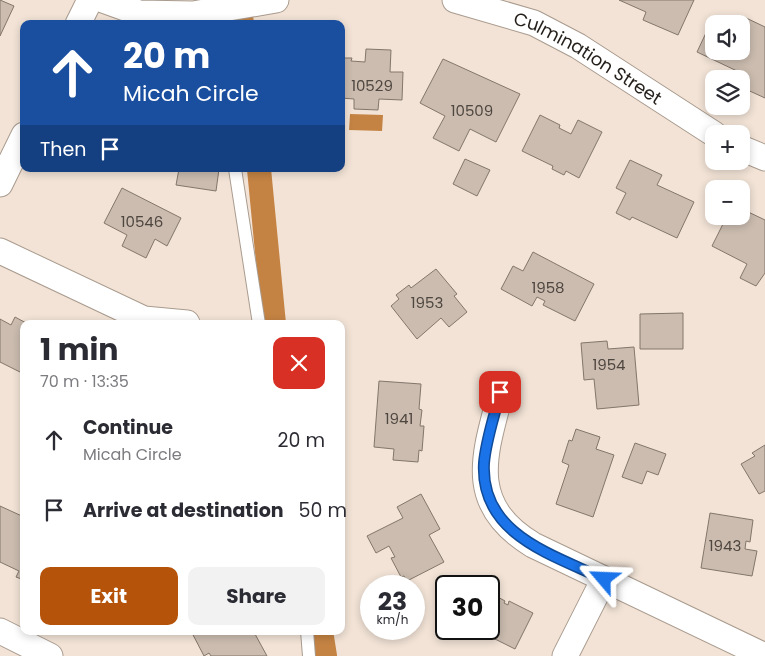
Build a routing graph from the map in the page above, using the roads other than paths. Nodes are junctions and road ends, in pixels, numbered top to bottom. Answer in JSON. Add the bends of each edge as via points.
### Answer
{"nodes":[{"id":1,"x":90,"y":0,"type":"edge"},
{"id":2,"x":103,"y":0,"type":"edge"},
{"id":3,"x":459,"y":0,"type":"edge"},
{"id":4,"x":267,"y":2,"type":"edge"},
{"id":5,"x":216,"y":11,"type":"edge"},
{"id":6,"x":80,"y":20,"type":"edge"},
{"id":7,"x":705,"y":128,"type":"edge"},
{"id":8,"x":20,"y":143,"type":"edge"},
{"id":9,"x":750,"y":152,"type":"edge"},
{"id":10,"x":765,"y":158,"type":"edge"},
{"id":11,"x":235,"y":172,"type":"edge"},
{"id":12,"x":0,"y":184,"type":"edge"},
{"id":13,"x":0,"y":251,"type":"edge"},
{"id":14,"x":153,"y":320,"type":"edge"},
{"id":15,"x":258,"y":320,"type":"edge"},
{"id":16,"x":500,"y":392,"type":"dead end"},
{"id":17,"x":604,"y":579,"type":"junction"},
{"id":18,"x":0,"y":631,"type":"edge"},
{"id":19,"x":307,"y":635,"type":"edge"},
{"id":20,"x":50,"y":656,"type":"edge"},
{"id":21,"x":309,"y":656,"type":"edge"},
{"id":22,"x":566,"y":656,"type":"edge"},
{"id":23,"x":764,"y":656,"type":"edge"}],
"edges":[{"from":1,"to":6,"type":"street"},
{"from":2,"to":5,"type":"street","via":[[139,13]]},
{"from":3,"to":7,"type":"street","name":"Culmination Street","via":[[534,23],[564,38]]},
{"from":4,"to":5,"type":"street"},
{"from":8,"to":12,"type":"street"},
{"from":9,"to":10,"type":"street"},
{"from":11,"to":15,"type":"lane"},
{"from":13,"to":14,"type":"street","via":[[144,319]]},
{"from":16,"to":17,"type":"street","via":[[486,455],[485,485],[492,504],[502,521],[517,535]]},
{"from":17,"to":22,"type":"street"},
{"from":17,"to":23,"type":"street"},
{"from":18,"to":20,"type":"street"},
{"from":19,"to":21,"type":"lane"}]}
